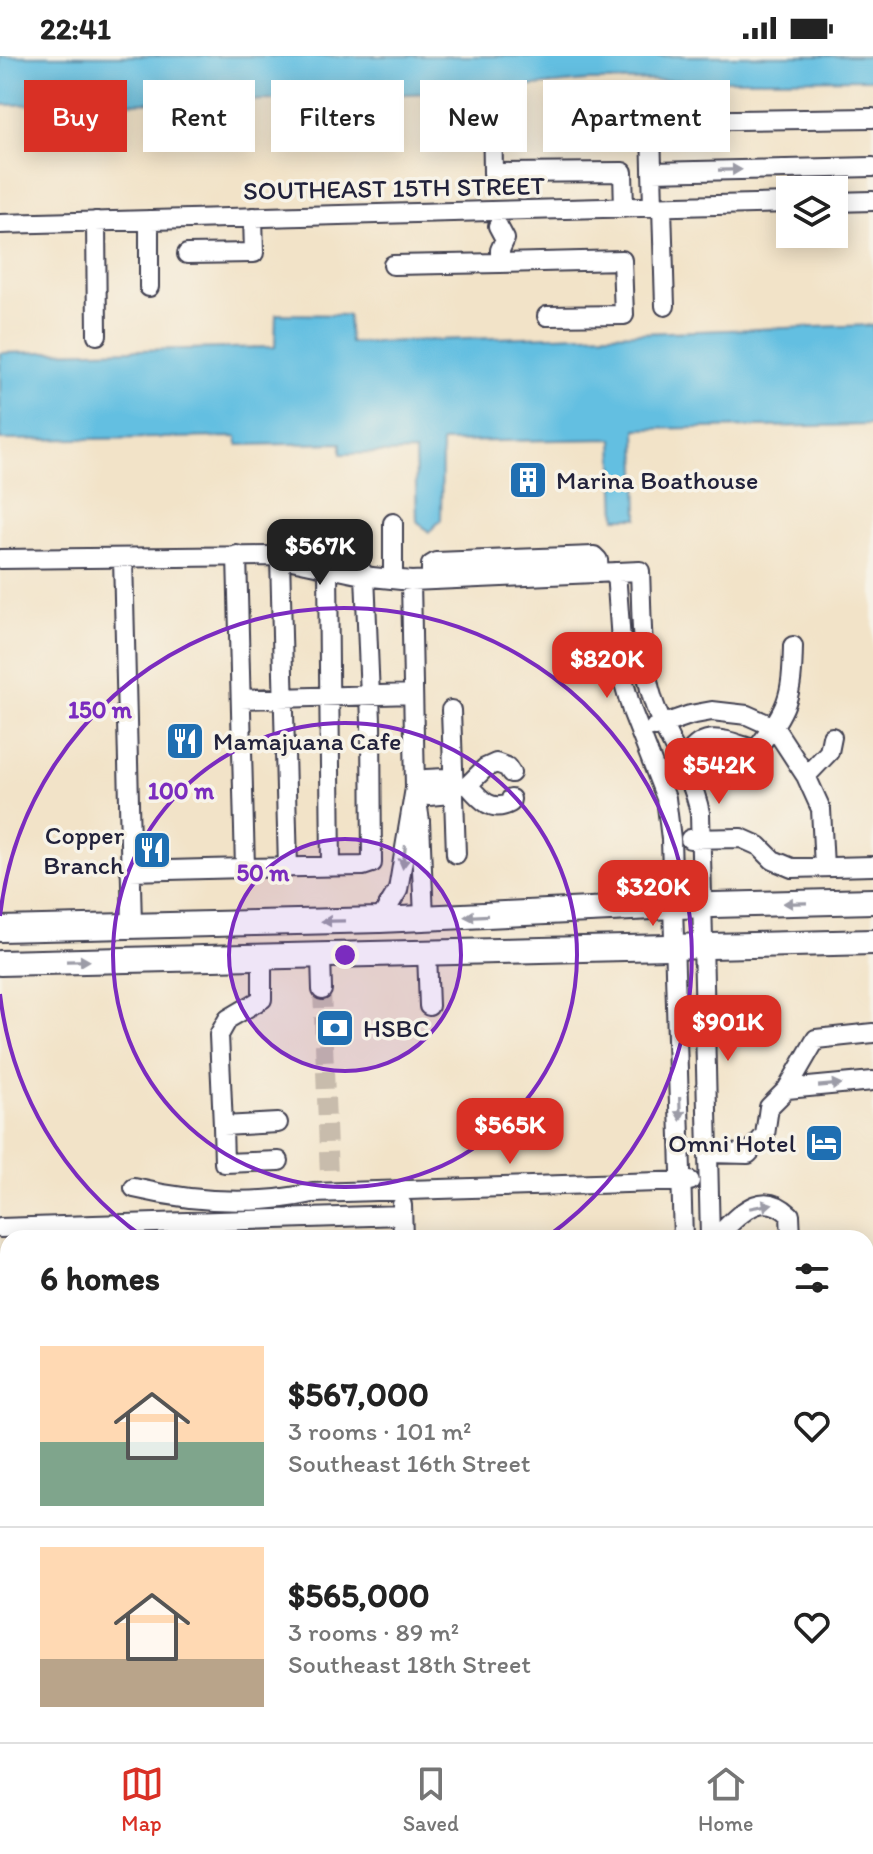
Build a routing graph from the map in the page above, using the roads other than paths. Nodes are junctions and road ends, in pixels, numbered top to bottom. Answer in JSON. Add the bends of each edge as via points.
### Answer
{"nodes":[{"id":1,"x":873,"y":118,"type":"edge"},
{"id":2,"x":493,"y":152,"type":"edge"},
{"id":3,"x":873,"y":167,"type":"edge"},
{"id":4,"x":652,"y":172,"type":"junction"},
{"id":5,"x":873,"y":201,"type":"edge"},
{"id":6,"x":848,"y":202,"type":"edge"},
{"id":7,"x":776,"y":203,"type":"edge"},
{"id":8,"x":658,"y":207,"type":"junction"},
{"id":9,"x":624,"y":208,"type":"junction"},
{"id":10,"x":253,"y":217,"type":"junction"},
{"id":11,"x":498,"y":219,"type":"junction"},
{"id":12,"x":149,"y":220,"type":"junction"},
{"id":13,"x":96,"y":221,"type":"junction"},
{"id":14,"x":0,"y":224,"type":"edge"},
{"id":15,"x":187,"y":254,"type":"dead end"},
{"id":16,"x":500,"y":257,"type":"junction"},
{"id":17,"x":393,"y":265,"type":"dead end"},
{"id":18,"x":149,"y":287,"type":"dead end"},
{"id":19,"x":665,"y":306,"type":"dead end"},
{"id":20,"x":547,"y":316,"type":"dead end"},
{"id":21,"x":97,"y":335,"type":"dead end"},
{"id":22,"x":393,"y":523,"type":"dead end"},
{"id":23,"x":237,"y":555,"type":"junction"},
{"id":24,"x":280,"y":557,"type":"junction"},
{"id":25,"x":123,"y":558,"type":"junction"},
{"id":26,"x":0,"y":559,"type":"edge"},
{"id":27,"x":306,"y":563,"type":"junction"},
{"id":28,"x":328,"y":567,"type":"junction"},
{"id":29,"x":608,"y":572,"type":"junction"},
{"id":30,"x":365,"y":575,"type":"junction"},
{"id":31,"x":402,"y":580,"type":"junction"},
{"id":32,"x":793,"y":646,"type":"dead end"},
{"id":33,"x":413,"y":694,"type":"junction"},
{"id":34,"x":330,"y":697,"type":"junction"},
{"id":35,"x":370,"y":697,"type":"junction"},
{"id":36,"x":284,"y":698,"type":"junction"},
{"id":37,"x":241,"y":699,"type":"junction"},
{"id":38,"x":451,"y":710,"type":"dead end"},
{"id":39,"x":664,"y":724,"type":"junction"},
{"id":40,"x":774,"y":727,"type":"junction"},
{"id":41,"x":642,"y":732,"type":"junction"},
{"id":42,"x":832,"y":737,"type":"dead end"},
{"id":43,"x":683,"y":762,"type":"junction"},
{"id":44,"x":511,"y":773,"type":"dead end"},
{"id":45,"x":806,"y":776,"type":"junction"},
{"id":46,"x":461,"y":785,"type":"junction"},
{"id":47,"x":415,"y":788,"type":"junction"},
{"id":48,"x":511,"y":799,"type":"dead end"},
{"id":49,"x":671,"y":839,"type":"junction"},
{"id":50,"x":698,"y":839,"type":"junction"},
{"id":51,"x":456,"y":854,"type":"dead end"},
{"id":52,"x":873,"y":866,"type":"edge"},
{"id":53,"x":331,"y":867,"type":"junction"},
{"id":54,"x":824,"y":867,"type":"junction"},
{"id":55,"x":245,"y":868,"type":"junction"},
{"id":56,"x":288,"y":868,"type":"junction"},
{"id":57,"x":130,"y":871,"type":"junction"},
{"id":58,"x":873,"y":901,"type":"edge"},
{"id":59,"x":674,"y":906,"type":"junction"},
{"id":60,"x":703,"y":906,"type":"junction"},
{"id":61,"x":424,"y":918,"type":"junction"},
{"id":62,"x":380,"y":920,"type":"junction"},
{"id":63,"x":132,"y":925,"type":"junction"},
{"id":64,"x":0,"y":929,"type":"edge"},
{"id":65,"x":866,"y":945,"type":"edge"},
{"id":66,"x":675,"y":947,"type":"junction"},
{"id":67,"x":705,"y":947,"type":"junction"},
{"id":68,"x":427,"y":953,"type":"junction"},
{"id":69,"x":327,"y":956,"type":"junction"},
{"id":70,"x":262,"y":957,"type":"junction"},
{"id":71,"x":0,"y":963,"type":"edge"},
{"id":72,"x":322,"y":990,"type":"tunnel mouth"},
{"id":73,"x":429,"y":1006,"type":"dead end"},
{"id":74,"x":873,"y":1033,"type":"edge"},
{"id":75,"x":873,"y":1081,"type":"edge"},
{"id":76,"x":787,"y":1089,"type":"junction"},
{"id":77,"x":278,"y":1123,"type":"dead end"},
{"id":78,"x":223,"y":1126,"type":"junction"},
{"id":79,"x":709,"y":1153,"type":"junction"},
{"id":80,"x":279,"y":1161,"type":"dead end"},
{"id":81,"x":709,"y":1180,"type":"junction"},
{"id":82,"x":682,"y":1181,"type":"junction"},
{"id":83,"x":134,"y":1188,"type":"dead end"},
{"id":84,"x":401,"y":1190,"type":"junction"},
{"id":85,"x":402,"y":1215,"type":"junction"},
{"id":86,"x":0,"y":1228,"type":"edge"},
{"id":87,"x":403,"y":1230,"type":"edge"},
{"id":88,"x":683,"y":1230,"type":"edge"},
{"id":89,"x":712,"y":1230,"type":"edge"},
{"id":90,"x":722,"y":1230,"type":"edge"},
{"id":91,"x":791,"y":1230,"type":"edge"}],
"edges":[{"from":1,"to":4,"type":"street","via":[[660,121],[651,129]]},
{"from":2,"to":9,"type":"street","via":[[493,173],[623,172]]},
{"from":4,"to":3,"type":"street","one_way":true},
{"from":4,"to":8,"type":"street"},
{"from":5,"to":6,"type":"street"},
{"from":7,"to":8,"type":"street","name":"SOUTHEAST 15TH STREET"},
{"from":8,"to":9,"type":"street","name":"SOUTHEAST 15TH STREET"},
{"from":8,"to":19,"type":"street"},
{"from":9,"to":11,"type":"street","name":"SOUTHEAST 15TH STREET"},
{"from":10,"to":11,"type":"street","name":"SOUTHEAST 15TH STREET"},
{"from":10,"to":12,"type":"street","name":"SOUTHEAST 15TH STREET"},
{"from":10,"to":15,"type":"street","via":[[254,253]]},
{"from":11,"to":16,"type":"street","via":[[505,239]]},
{"from":12,"to":13,"type":"street","name":"SOUTHEAST 15TH STREET"},
{"from":12,"to":18,"type":"street"},
{"from":13,"to":14,"type":"street","name":"SOUTHEAST 15TH STREET"},
{"from":13,"to":21,"type":"street"},
{"from":16,"to":17,"type":"street"},
{"from":16,"to":20,"type":"street","via":[[622,260],[624,315]]},
{"from":22,"to":31,"type":"street"},
{"from":23,"to":24,"type":"street"},
{"from":23,"to":25,"type":"street"},
{"from":23,"to":37,"type":"street"},
{"from":24,"to":27,"type":"street"},
{"from":24,"to":36,"type":"street"},
{"from":25,"to":26,"type":"street"},
{"from":25,"to":57,"type":"street"},
{"from":27,"to":28,"type":"street"},
{"from":27,"to":30,"type":"street","via":[[320,542],[338,544]]},
{"from":28,"to":30,"type":"street"},
{"from":28,"to":34,"type":"street"},
{"from":29,"to":31,"type":"street"},
{"from":29,"to":39,"type":"street","via":[[640,571],[647,679]]},
{"from":29,"to":41,"type":"street","via":[[624,683]]},
{"from":30,"to":31,"type":"street"},
{"from":30,"to":35,"type":"street"},
{"from":31,"to":33,"type":"street"},
{"from":32,"to":40,"type":"street","via":[[790,694]]},
{"from":33,"to":35,"type":"street"},
{"from":33,"to":47,"type":"street"},
{"from":34,"to":35,"type":"street"},
{"from":34,"to":36,"type":"street"},
{"from":34,"to":53,"type":"street"},
{"from":35,"to":53,"type":"street","via":[[372,863]]},
{"from":36,"to":37,"type":"street"},
{"from":36,"to":56,"type":"street"},
{"from":37,"to":55,"type":"street"},
{"from":38,"to":46,"type":"street"},
{"from":39,"to":40,"type":"street","via":[[712,711],[747,715]]},
{"from":39,"to":41,"type":"street"},
{"from":39,"to":43,"type":"street"},
{"from":40,"to":43,"type":"street","via":[[756,750],[709,739],[693,747]]},
{"from":40,"to":45,"type":"street"},
{"from":41,"to":49,"type":"street","via":[[666,798]]},
{"from":42,"to":45,"type":"street","via":[[829,752]]},
{"from":43,"to":50,"type":"street","via":[[700,813]]},
{"from":44,"to":46,"type":"street","via":[[496,763]]},
{"from":45,"to":54,"type":"street","via":[[821,809]]},
{"from":46,"to":47,"type":"street","via":[[450,794],[429,796]]},
{"from":46,"to":48,"type":"street","via":[[485,804],[501,808]]},
{"from":46,"to":51,"type":"street"},
{"from":47,"to":61,"type":"street"},
{"from":47,"to":62,"type":"street","one_way":true,"via":[[398,890]]},
{"from":49,"to":50,"type":"street"},
{"from":49,"to":59,"type":"street"},
{"from":50,"to":54,"type":"street","via":[[741,838],[792,868]]},
{"from":50,"to":60,"type":"street"},
{"from":52,"to":54,"type":"street"},
{"from":53,"to":56,"type":"street"},
{"from":55,"to":56,"type":"street"},
{"from":55,"to":57,"type":"street"},
{"from":57,"to":63,"type":"street"},
{"from":58,"to":60,"type":"main road","one_way":true},
{"from":59,"to":60,"type":"main road"},
{"from":59,"to":61,"type":"main road","one_way":true},
{"from":59,"to":66,"type":"street"},
{"from":60,"to":67,"type":"street"},
{"from":61,"to":62,"type":"main road"},
{"from":61,"to":69,"type":"main road","via":[[396,940]]},
{"from":62,"to":63,"type":"main road","one_way":true},
{"from":63,"to":64,"type":"main road"},
{"from":65,"to":67,"type":"main road"},
{"from":66,"to":67,"type":"main road"},
{"from":66,"to":68,"type":"main road"},
{"from":66,"to":82,"type":"street","one_way":true},
{"from":67,"to":79,"type":"street"},
{"from":68,"to":69,"type":"main road"},
{"from":68,"to":73,"type":"street"},
{"from":69,"to":70,"type":"main road"},
{"from":69,"to":72,"type":"street"},
{"from":71,"to":70,"type":"main road","one_way":true},
{"from":70,"to":78,"type":"street","via":[[262,999],[228,1019],[219,1035]]},
{"from":74,"to":76,"type":"street","via":[[816,1039]]},
{"from":76,"to":75,"type":"street","one_way":true},
{"from":76,"to":79,"type":"street","via":[[769,1107],[765,1135],[748,1154]]},
{"from":77,"to":78,"type":"street"},
{"from":78,"to":80,"type":"street","via":[[224,1163]]},
{"from":79,"to":81,"type":"street"},
{"from":81,"to":82,"type":"street"},
{"from":81,"to":89,"type":"street"},
{"from":82,"to":84,"type":"street","via":[[433,1181]]},
{"from":82,"to":88,"type":"street"},
{"from":83,"to":84,"type":"street","via":[[169,1197],[249,1202],[329,1185]]},
{"from":84,"to":85,"type":"street"},
{"from":85,"to":86,"type":"street"},
{"from":85,"to":87,"type":"street"},
{"from":90,"to":91,"type":"street","one_way":true,"via":[[747,1208],[769,1202],[790,1215]]}]}
